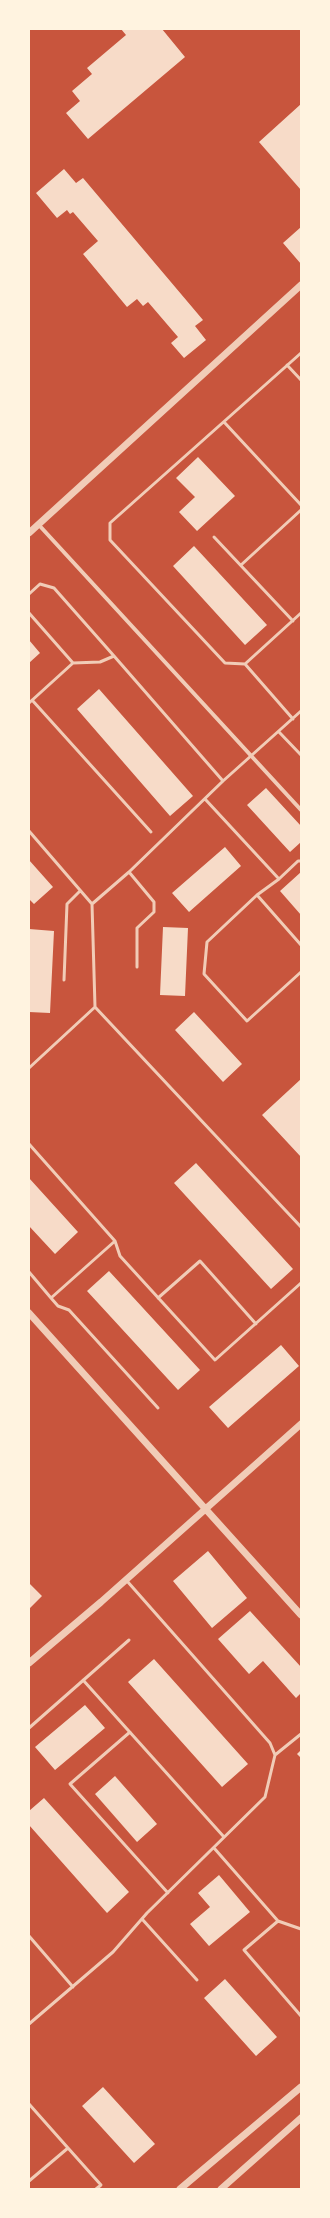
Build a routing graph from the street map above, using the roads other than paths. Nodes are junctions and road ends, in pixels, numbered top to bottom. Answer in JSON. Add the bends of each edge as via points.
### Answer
{"nodes":[{"id":1,"x":301,"y":284,"type":"edge"},
{"id":2,"x":301,"y":353,"type":"edge"},
{"id":3,"x":287,"y":365,"type":"junction"},
{"id":4,"x":301,"y":380,"type":"edge"},
{"id":5,"x":224,"y":422,"type":"junction"},
{"id":6,"x":301,"y":505,"type":"edge"},
{"id":7,"x":301,"y":510,"type":"edge"},
{"id":8,"x":38,"y":524,"type":"junction"},
{"id":9,"x":29,"y":533,"type":"edge"},
{"id":10,"x":214,"y":537,"type":"dead end"},
{"id":11,"x":241,"y":565,"type":"junction"},
{"id":12,"x":29,"y":594,"type":"edge"},
{"id":13,"x":29,"y":613,"type":"edge"},
{"id":14,"x":301,"y":613,"type":"edge"},
{"id":15,"x":293,"y":621,"type":"junction"},
{"id":16,"x":114,"y":656,"type":"junction"},
{"id":17,"x":73,"y":663,"type":"junction"},
{"id":18,"x":245,"y":664,"type":"junction"},
{"id":19,"x":30,"y":701,"type":"edge"},
{"id":20,"x":301,"y":712,"type":"edge"},
{"id":21,"x":293,"y":719,"type":"junction"},
{"id":22,"x":279,"y":732,"type":"junction"},
{"id":23,"x":301,"y":755,"type":"edge"},
{"id":24,"x":250,"y":756,"type":"junction"},
{"id":25,"x":223,"y":781,"type":"junction"},
{"id":26,"x":205,"y":799,"type":"junction"},
{"id":27,"x":301,"y":810,"type":"edge"},
{"id":28,"x":29,"y":831,"type":"edge"},
{"id":29,"x":151,"y":832,"type":"dead end"},
{"id":30,"x":301,"y":861,"type":"edge"},
{"id":31,"x":129,"y":872,"type":"junction"},
{"id":32,"x":279,"y":879,"type":"junction"},
{"id":33,"x":80,"y":891,"type":"junction"},
{"id":34,"x":257,"y":895,"type":"junction"},
{"id":35,"x":92,"y":904,"type":"junction"},
{"id":36,"x":301,"y":945,"type":"edge"},
{"id":37,"x":137,"y":967,"type":"dead end"},
{"id":38,"x":301,"y":972,"type":"edge"},
{"id":39,"x":64,"y":980,"type":"dead end"},
{"id":40,"x":95,"y":1007,"type":"junction"},
{"id":41,"x":29,"y":1068,"type":"edge"},
{"id":42,"x":29,"y":1144,"type":"edge"},
{"id":43,"x":301,"y":1228,"type":"edge"},
{"id":44,"x":115,"y":1241,"type":"junction"},
{"id":45,"x":29,"y":1272,"type":"edge"},
{"id":46,"x":301,"y":1283,"type":"edge"},
{"id":47,"x":52,"y":1298,"type":"junction"},
{"id":48,"x":158,"y":1298,"type":"junction"},
{"id":49,"x":29,"y":1313,"type":"edge"},
{"id":50,"x":256,"y":1324,"type":"junction"},
{"id":51,"x":158,"y":1408,"type":"dead end"},
{"id":52,"x":301,"y":1424,"type":"edge"},
{"id":53,"x":205,"y":1508,"type":"junction"},
{"id":54,"x":125,"y":1580,"type":"junction"},
{"id":55,"x":301,"y":1615,"type":"edge"},
{"id":56,"x":129,"y":1640,"type":"dead end"},
{"id":57,"x":29,"y":1663,"type":"edge"},
{"id":58,"x":83,"y":1680,"type":"junction"},
{"id":59,"x":29,"y":1728,"type":"edge"},
{"id":60,"x":130,"y":1732,"type":"junction"},
{"id":61,"x":301,"y":1734,"type":"edge"},
{"id":62,"x":275,"y":1755,"type":"junction"},
{"id":63,"x":224,"y":1837,"type":"junction"},
{"id":64,"x":214,"y":1848,"type":"junction"},
{"id":65,"x":168,"y":1893,"type":"junction"},
{"id":66,"x":142,"y":1919,"type":"junction"},
{"id":67,"x":278,"y":1921,"type":"junction"},
{"id":68,"x":301,"y":1929,"type":"edge"},
{"id":69,"x":29,"y":1936,"type":"edge"},
{"id":70,"x":197,"y":1980,"type":"dead end"},
{"id":71,"x":73,"y":1987,"type":"junction"},
{"id":72,"x":301,"y":2016,"type":"edge"},
{"id":73,"x":29,"y":2024,"type":"edge"},
{"id":74,"x":301,"y":2087,"type":"edge"},
{"id":75,"x":29,"y":2104,"type":"edge"},
{"id":76,"x":301,"y":2118,"type":"edge"},
{"id":77,"x":68,"y":2148,"type":"junction"},
{"id":78,"x":29,"y":2181,"type":"edge"},
{"id":79,"x":96,"y":2189,"type":"edge"},
{"id":80,"x":180,"y":2189,"type":"edge"},
{"id":81,"x":221,"y":2189,"type":"edge"}],
"edges":[{"from":1,"to":8,"type":"street"},
{"from":2,"to":3,"type":"lane"},
{"from":3,"to":4,"type":"lane"},
{"from":3,"to":5,"type":"lane"},
{"from":5,"to":6,"type":"lane"},
{"from":5,"to":18,"type":"lane","via":[[110,523],[110,540],[225,663]]},
{"from":7,"to":11,"type":"lane"},
{"from":8,"to":9,"type":"street"},
{"from":8,"to":24,"type":"street"},
{"from":10,"to":11,"type":"lane"},
{"from":11,"to":15,"type":"lane"},
{"from":12,"to":16,"type":"lane","via":[[40,584],[54,588]]},
{"from":13,"to":17,"type":"lane"},
{"from":14,"to":15,"type":"lane"},
{"from":15,"to":18,"type":"lane"},
{"from":16,"to":17,"type":"lane","via":[[100,662]]},
{"from":16,"to":25,"type":"lane"},
{"from":17,"to":19,"type":"lane"},
{"from":18,"to":21,"type":"lane"},
{"from":19,"to":29,"type":"lane"},
{"from":20,"to":21,"type":"lane"},
{"from":21,"to":22,"type":"lane"},
{"from":22,"to":23,"type":"lane"},
{"from":22,"to":24,"type":"lane"},
{"from":24,"to":25,"type":"lane"},
{"from":24,"to":27,"type":"street"},
{"from":25,"to":26,"type":"lane"},
{"from":26,"to":31,"type":"lane"},
{"from":26,"to":32,"type":"lane"},
{"from":28,"to":33,"type":"lane"},
{"from":30,"to":32,"type":"lane"},
{"from":31,"to":35,"type":"lane"},
{"from":31,"to":37,"type":"lane","via":[[154,902],[154,912],[137,928]]},
{"from":32,"to":34,"type":"lane"},
{"from":33,"to":35,"type":"lane"},
{"from":33,"to":39,"type":"lane","via":[[67,904]]},
{"from":34,"to":36,"type":"lane"},
{"from":34,"to":38,"type":"lane","via":[[207,942],[204,974],[247,1021]]},
{"from":35,"to":40,"type":"lane"},
{"from":40,"to":41,"type":"lane"},
{"from":40,"to":43,"type":"lane"},
{"from":42,"to":44,"type":"lane"},
{"from":44,"to":47,"type":"lane"},
{"from":44,"to":48,"type":"lane","via":[[120,1256]]},
{"from":45,"to":47,"type":"lane"},
{"from":46,"to":50,"type":"lane"},
{"from":47,"to":51,"type":"lane","via":[[58,1306],[69,1310]]},
{"from":48,"to":50,"type":"lane","via":[[215,1360]]},
{"from":48,"to":50,"type":"lane","via":[[200,1261]]},
{"from":49,"to":53,"type":"street"},
{"from":52,"to":53,"type":"street"},
{"from":53,"to":54,"type":"street"},
{"from":53,"to":55,"type":"street"},
{"from":54,"to":57,"type":"street"},
{"from":54,"to":62,"type":"lane","via":[[270,1743]]},
{"from":56,"to":58,"type":"lane"},
{"from":58,"to":59,"type":"lane"},
{"from":58,"to":60,"type":"lane"},
{"from":60,"to":63,"type":"lane"},
{"from":60,"to":65,"type":"lane","via":[[70,1784]]},
{"from":61,"to":62,"type":"lane"},
{"from":62,"to":63,"type":"lane","via":[[265,1797]]},
{"from":63,"to":64,"type":"lane"},
{"from":64,"to":65,"type":"lane"},
{"from":64,"to":67,"type":"lane"},
{"from":65,"to":66,"type":"lane"},
{"from":66,"to":70,"type":"lane"},
{"from":66,"to":71,"type":"lane","via":[[113,1952]]},
{"from":67,"to":68,"type":"lane"},
{"from":67,"to":72,"type":"lane","via":[[244,1950]]},
{"from":69,"to":71,"type":"lane"},
{"from":71,"to":73,"type":"lane"},
{"from":74,"to":80,"type":"street"},
{"from":75,"to":77,"type":"lane"},
{"from":76,"to":81,"type":"street"},
{"from":77,"to":78,"type":"lane"},
{"from":77,"to":79,"type":"lane","via":[[101,2185]]}]}
